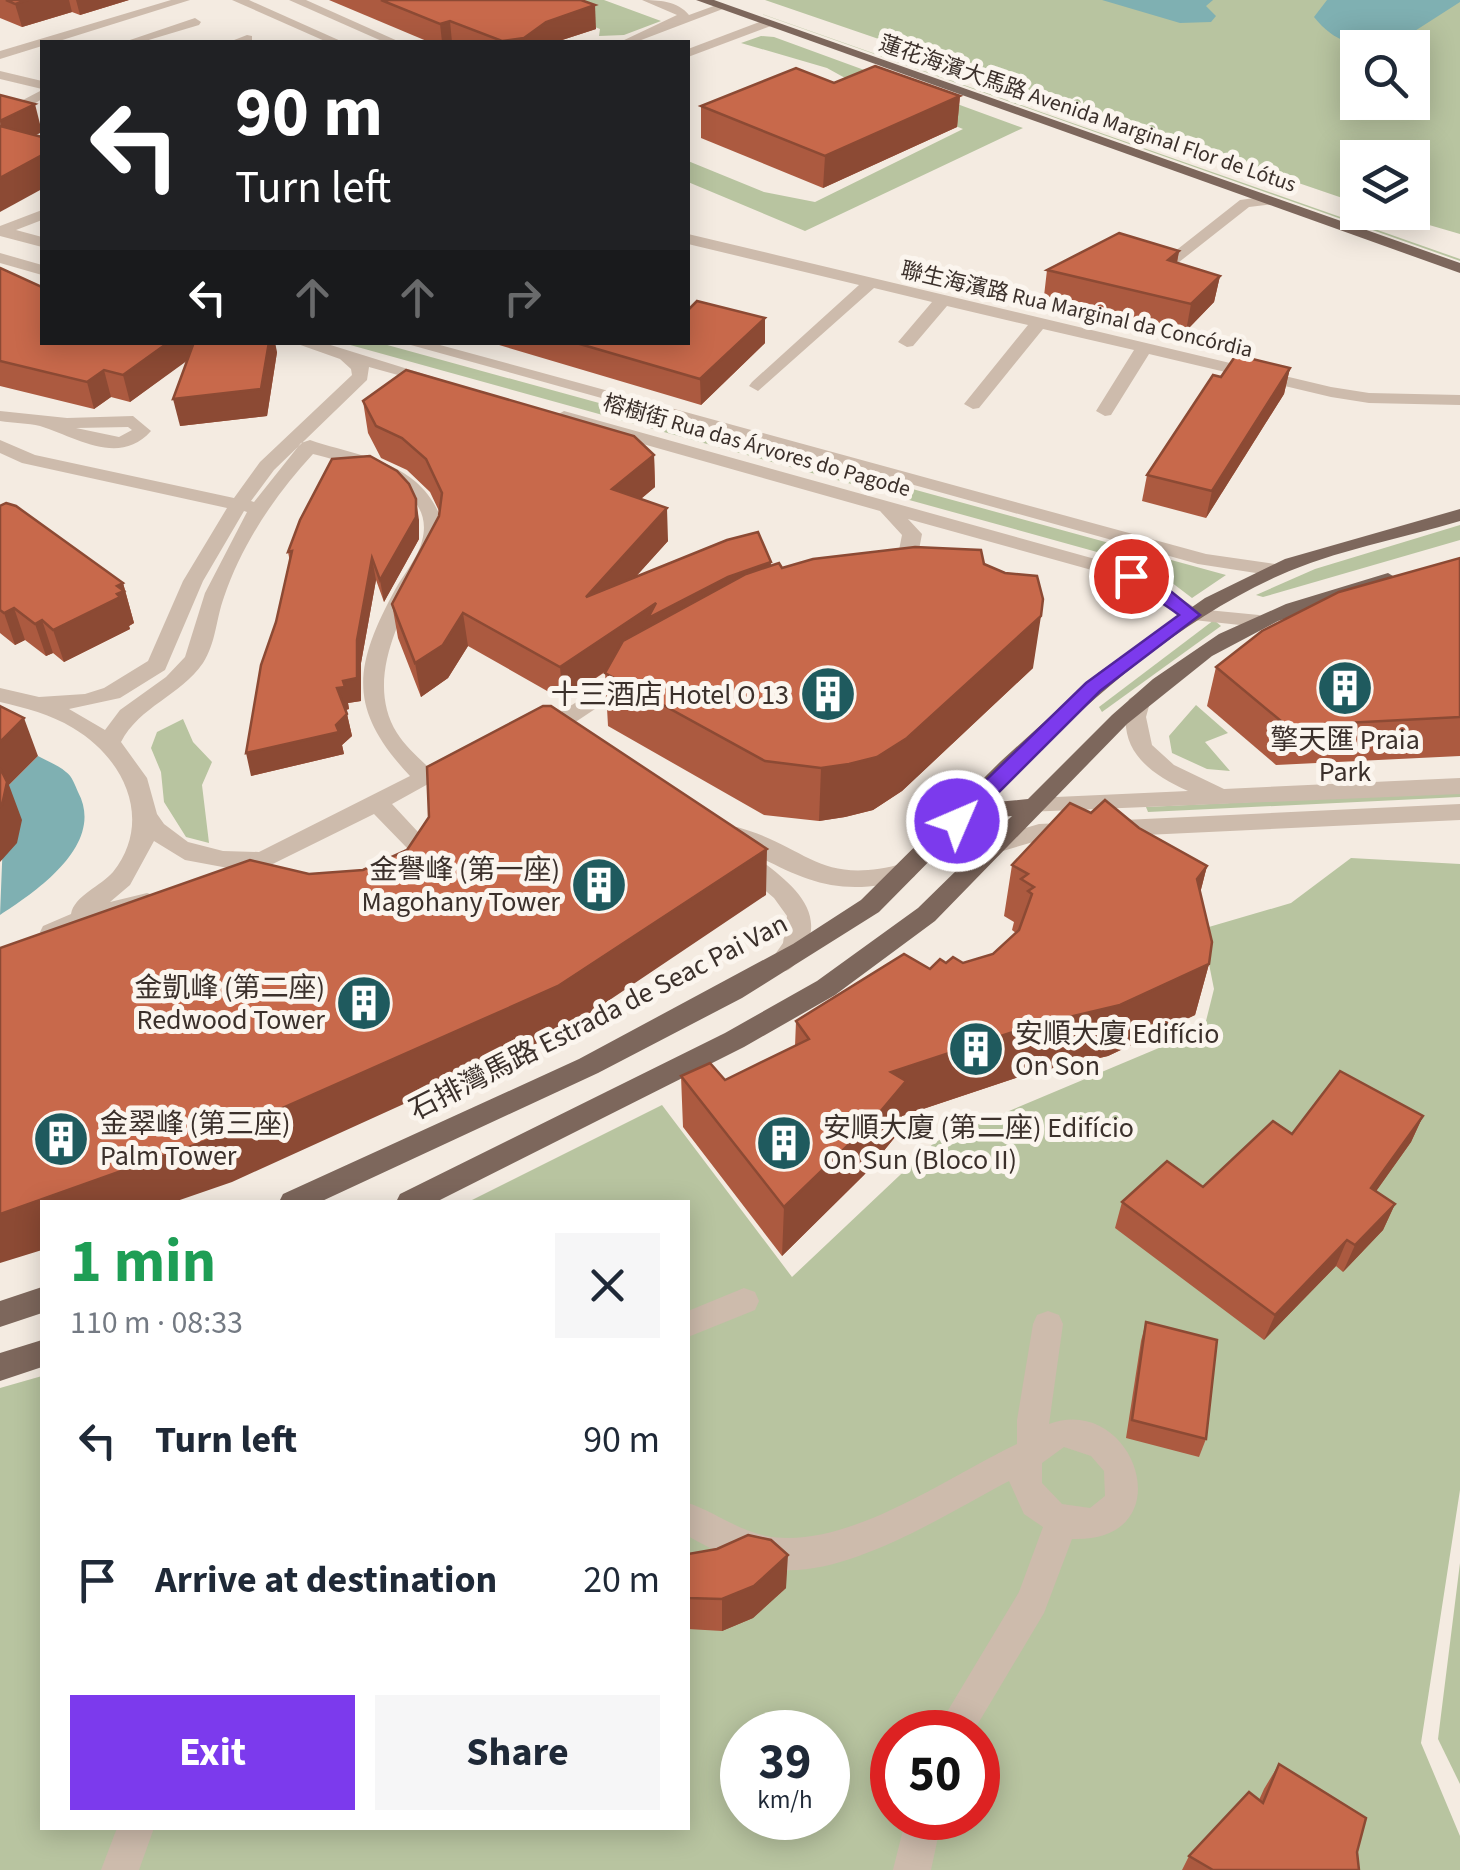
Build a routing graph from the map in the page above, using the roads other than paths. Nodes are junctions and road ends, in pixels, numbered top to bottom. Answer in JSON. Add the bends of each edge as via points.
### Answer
{"nodes":[{"id":1,"x":124,"y":0,"type":"edge"},
{"id":2,"x":184,"y":0,"type":"edge"},
{"id":3,"x":238,"y":0,"type":"edge"},
{"id":4,"x":294,"y":0,"type":"edge"},
{"id":5,"x":648,"y":0,"type":"edge"},
{"id":6,"x":702,"y":0,"type":"edge"},
{"id":7,"x":741,"y":0,"type":"edge"},
{"id":8,"x":722,"y":7,"type":"junction"},
{"id":9,"x":150,"y":10,"type":"junction"},
{"id":10,"x":195,"y":22,"type":"dead end"},
{"id":11,"x":677,"y":23,"type":"junction"},
{"id":12,"x":767,"y":23,"type":"junction"},
{"id":13,"x":52,"y":40,"type":"edge"},
{"id":14,"x":136,"y":40,"type":"edge"},
{"id":15,"x":332,"y":40,"type":"edge"},
{"id":16,"x":389,"y":40,"type":"edge"},
{"id":17,"x":631,"y":40,"type":"edge"},
{"id":18,"x":40,"y":44,"type":"edge"},
{"id":19,"x":690,"y":52,"type":"edge"},
{"id":20,"x":0,"y":56,"type":"edge"},
{"id":21,"x":0,"y":75,"type":"edge"},
{"id":22,"x":40,"y":75,"type":"edge"},
{"id":23,"x":40,"y":76,"type":"edge"},
{"id":24,"x":40,"y":95,"type":"edge"},
{"id":25,"x":30,"y":122,"type":"edge"},
{"id":26,"x":1240,"y":196,"type":"junction"},
{"id":27,"x":1269,"y":201,"type":"joint"},
{"id":28,"x":40,"y":216,"type":"edge"},
{"id":29,"x":690,"y":226,"type":"edge"},
{"id":30,"x":0,"y":231,"type":"edge"},
{"id":31,"x":690,"y":239,"type":"edge"},
{"id":32,"x":40,"y":241,"type":"edge"},
{"id":33,"x":1460,"y":252,"type":"edge"},
{"id":34,"x":0,"y":258,"type":"edge"},
{"id":35,"x":1162,"y":268,"type":"edge"},
{"id":36,"x":1460,"y":268,"type":"edge"},
{"id":37,"x":40,"y":269,"type":"edge"},
{"id":38,"x":870,"y":283,"type":"junction"},
{"id":39,"x":943,"y":300,"type":"junction"},
{"id":40,"x":1039,"y":323,"type":"junction"},
{"id":41,"x":907,"y":342,"type":"dead end"},
{"id":42,"x":310,"y":345,"type":"edge"},
{"id":43,"x":419,"y":345,"type":"edge"},
{"id":44,"x":1144,"y":348,"type":"junction"},
{"id":45,"x":347,"y":356,"type":"junction"},
{"id":46,"x":420,"y":376,"type":"junction"},
{"id":47,"x":1460,"y":383,"type":"edge"},
{"id":48,"x":457,"y":386,"type":"edge"},
{"id":49,"x":758,"y":386,"type":"dead end"},
{"id":50,"x":1460,"y":400,"type":"edge"},
{"id":51,"x":973,"y":404,"type":"dead end"},
{"id":52,"x":1104,"y":411,"type":"dead end"},
{"id":53,"x":550,"y":412,"type":"edge"},
{"id":54,"x":6,"y":418,"type":"edge"},
{"id":55,"x":44,"y":422,"type":"dead end"},
{"id":56,"x":0,"y":446,"type":"edge"},
{"id":57,"x":308,"y":447,"type":"junction"},
{"id":58,"x":238,"y":505,"type":"junction"},
{"id":59,"x":261,"y":508,"type":"junction"},
{"id":60,"x":888,"y":508,"type":"junction"},
{"id":61,"x":1460,"y":515,"type":"edge"},
{"id":62,"x":1275,"y":570,"type":"junction"},
{"id":63,"x":1406,"y":573,"type":"edge"},
{"id":64,"x":876,"y":583,"type":"edge"},
{"id":65,"x":1191,"y":615,"type":"junction"},
{"id":66,"x":1260,"y":621,"type":"junction"},
{"id":67,"x":646,"y":665,"type":"edge"},
{"id":68,"x":0,"y":695,"type":"edge"},
{"id":69,"x":1140,"y":699,"type":"junction"},
{"id":70,"x":43,"y":703,"type":"junction"},
{"id":71,"x":110,"y":742,"type":"junction"},
{"id":72,"x":574,"y":742,"type":"edge"},
{"id":73,"x":471,"y":756,"type":"edge"},
{"id":74,"x":1022,"y":757,"type":"junction"},
{"id":75,"x":425,"y":778,"type":"junction"},
{"id":76,"x":1460,"y":786,"type":"edge"},
{"id":77,"x":1247,"y":796,"type":"junction"},
{"id":78,"x":378,"y":803,"type":"junction"},
{"id":79,"x":1034,"y":806,"type":"junction"},
{"id":80,"x":1460,"y":812,"type":"edge"},
{"id":81,"x":146,"y":816,"type":"junction"},
{"id":82,"x":957,"y":821,"type":"junction"},
{"id":83,"x":1094,"y":830,"type":"junction"},
{"id":84,"x":996,"y":845,"type":"junction"},
{"id":85,"x":273,"y":861,"type":"junction"},
{"id":86,"x":906,"y":871,"type":"junction"},
{"id":87,"x":210,"y":887,"type":"edge"},
{"id":88,"x":392,"y":889,"type":"edge"},
{"id":89,"x":175,"y":898,"type":"edge"},
{"id":90,"x":52,"y":932,"type":"junction"},
{"id":91,"x":28,"y":945,"type":"edge"},
{"id":92,"x":782,"y":963,"type":"junction"},
{"id":93,"x":297,"y":1200,"type":"edge"},
{"id":94,"x":414,"y":1200,"type":"edge"},
{"id":95,"x":40,"y":1301,"type":"edge"},
{"id":96,"x":744,"y":1301,"type":"dead end"},
{"id":97,"x":0,"y":1314,"type":"edge"},
{"id":98,"x":690,"y":1323,"type":"edge"},
{"id":99,"x":1048,"y":1324,"type":"dead end"},
{"id":100,"x":40,"y":1355,"type":"edge"},
{"id":101,"x":0,"y":1367,"type":"edge"},
{"id":102,"x":1032,"y":1449,"type":"junction"},
{"id":103,"x":690,"y":1519,"type":"edge"},
{"id":104,"x":1061,"y":1522,"type":"junction"},
{"id":105,"x":966,"y":1710,"type":"edge"},
{"id":106,"x":135,"y":1830,"type":"edge"},
{"id":107,"x":919,"y":1840,"type":"edge"},
{"id":108,"x":120,"y":1870,"type":"edge"},
{"id":109,"x":912,"y":1870,"type":"edge"}],
"edges":[{"from":1,"to":9,"type":"street"},
{"from":2,"to":9,"type":"street"},
{"from":3,"to":15,"type":"street"},
{"from":4,"to":16,"type":"street"},
{"from":5,"to":11,"type":"street","via":[[682,12]]},
{"from":6,"to":8,"type":"main road","name":"蓮花海濱大馬路 Avenida Marginal Flor de Lótus"},
{"from":7,"to":33,"type":"main road","name":"蓮花海濱大馬路 Avenida Marginal Flor de Lótus"},
{"from":8,"to":11,"type":"street"},
{"from":8,"to":12,"type":"main road","name":"蓮花海濱大馬路 Avenida Marginal Flor de Lótus"},
{"from":9,"to":13,"type":"street"},
{"from":10,"to":14,"type":"street"},
{"from":11,"to":17,"type":"street"},
{"from":12,"to":19,"type":"street"},
{"from":12,"to":26,"type":"main road","name":"蓮花海濱大馬路 Avenida Marginal Flor de Lótus"},
{"from":18,"to":20,"type":"street"},
{"from":20,"to":22,"type":"street"},
{"from":21,"to":23,"type":"street"},
{"from":24,"to":25,"type":"street","via":[[1,115]]},
{"from":26,"to":27,"type":"street"},
{"from":26,"to":35,"type":"street"},
{"from":27,"to":36,"type":"main road","name":"蓮花海濱大馬路 Avenida Marginal Flor de Lótus"},
{"from":28,"to":30,"type":"street"},
{"from":29,"to":47,"type":"street","name":"聯生海濱路 Rua Marginal da Concórdia","via":[[1332,378]]},
{"from":30,"to":32,"type":"street"},
{"from":31,"to":38,"type":"street","name":"聯生海濱路 Rua Marginal da Concórdia"},
{"from":34,"to":37,"type":"street"},
{"from":38,"to":39,"type":"street","name":"聯生海濱路 Rua Marginal da Concórdia"},
{"from":38,"to":49,"type":"street"},
{"from":39,"to":40,"type":"street","name":"聯生海濱路 Rua Marginal da Concórdia"},
{"from":39,"to":41,"type":"street"},
{"from":40,"to":44,"type":"street","name":"聯生海濱路 Rua Marginal da Concórdia"},
{"from":40,"to":51,"type":"street"},
{"from":42,"to":45,"type":"street"},
{"from":43,"to":62,"type":"street","name":"榕樹街 Rua das Árvores do Pagode","via":[[1205,560]]},
{"from":44,"to":50,"type":"street","name":"聯生海濱路 Rua Marginal da Concórdia","via":[[1349,396]]},
{"from":44,"to":52,"type":"street"},
{"from":45,"to":46,"type":"street"},
{"from":45,"to":58,"type":"street","via":[[360,367],[358,380],[267,466]]},
{"from":46,"to":48,"type":"street"},
{"from":46,"to":57,"type":"street","via":[[376,387]]},
{"from":53,"to":60,"type":"street","name":"榕樹街 Rua das Árvores do Pagode"},
{"from":54,"to":55,"type":"street"},
{"from":56,"to":58,"type":"street","via":[[29,459]]},
{"from":57,"to":59,"type":"street"},
{"from":57,"to":75,"type":"street","via":[[392,473],[410,484],[434,520],[433,540],[377,650],[372,678],[386,734]]},
{"from":58,"to":59,"type":"street"},
{"from":58,"to":70,"type":"street","via":[[193,580],[157,665],[112,693]]},
{"from":59,"to":71,"type":"street","via":[[216,590],[194,660],[125,712]]},
{"from":60,"to":64,"type":"street","via":[[912,534],[912,547],[903,566]]},
{"from":60,"to":65,"type":"street","name":"榕樹街 Rua das Árvores do Pagode","via":[[1131,576]]},
{"from":61,"to":62,"type":"main road","name":"石排灣馬路 Estrada de Seac Pai Van"},
{"from":62,"to":65,"type":"main road","name":"石排灣馬路 Estrada de Seac Pai Van"},
{"from":63,"to":66,"type":"main road"},
{"from":65,"to":66,"type":"street"},
{"from":65,"to":74,"type":"main road","name":"石排灣馬路 Estrada de Seac Pai Van","via":[[1093,687]]},
{"from":66,"to":69,"type":"main road"},
{"from":67,"to":72,"type":"street","via":[[535,733]]},
{"from":68,"to":70,"type":"street"},
{"from":69,"to":77,"type":"street","via":[[1132,715],[1134,734],[1162,770],[1202,788]]},
{"from":69,"to":79,"type":"main road"},
{"from":70,"to":71,"type":"street"},
{"from":71,"to":81,"type":"street","via":[[136,772]]},
{"from":73,"to":75,"type":"street"},
{"from":74,"to":79,"type":"main road","via":[[1019,787]]},
{"from":74,"to":82,"type":"main road","name":"石排灣馬路 Estrada de Seac Pai Van"},
{"from":75,"to":78,"type":"street"},
{"from":76,"to":77,"type":"street"},
{"from":77,"to":79,"type":"street"},
{"from":78,"to":85,"type":"street"},
{"from":78,"to":88,"type":"street","via":[[419,846],[418,866]]},
{"from":79,"to":82,"type":"main road","via":[[976,812]]},
{"from":79,"to":83,"type":"street"},
{"from":79,"to":84,"type":"main road"},
{"from":80,"to":83,"type":"street"},
{"from":81,"to":85,"type":"street","via":[[170,845],[197,857]]},
{"from":81,"to":90,"type":"street","via":[[128,868],[91,906]]},
{"from":82,"to":86,"type":"main road","name":"石排灣馬路 Estrada de Seac Pai Van"},
{"from":83,"to":84,"type":"street","via":[[1039,832]]},
{"from":84,"to":94,"type":"main road","via":[[910,929],[810,998]]},
{"from":85,"to":87,"type":"street"},
{"from":86,"to":92,"type":"main road","name":"石排灣馬路 Estrada de Seac Pai Van","via":[[870,906]]},
{"from":86,"to":92,"type":"street","via":[[861,883],[838,881],[714,830],[800,912],[796,948]]},
{"from":89,"to":90,"type":"street","via":[[124,905]]},
{"from":90,"to":91,"type":"street"},
{"from":92,"to":93,"type":"main road","name":"石排灣馬路 Estrada de Seac Pai Van"},
{"from":95,"to":97,"type":"main road"},
{"from":96,"to":98,"type":"street"},
{"from":99,"to":102,"type":"street"},
{"from":100,"to":101,"type":"main road"},
{"from":102,"to":103,"type":"street","via":[[844,1544],[794,1554],[743,1546]]},
{"from":102,"to":104,"type":"street","via":[[1026,1486],[1033,1501]]},
{"from":102,"to":104,"type":"street","via":[[1064,1433],[1095,1440],[1124,1476],[1120,1504],[1110,1516],[1096,1524]]},
{"from":104,"to":105,"type":"street","via":[[1032,1601]]},
{"from":106,"to":108,"type":"street"},
{"from":107,"to":109,"type":"street"}]}
